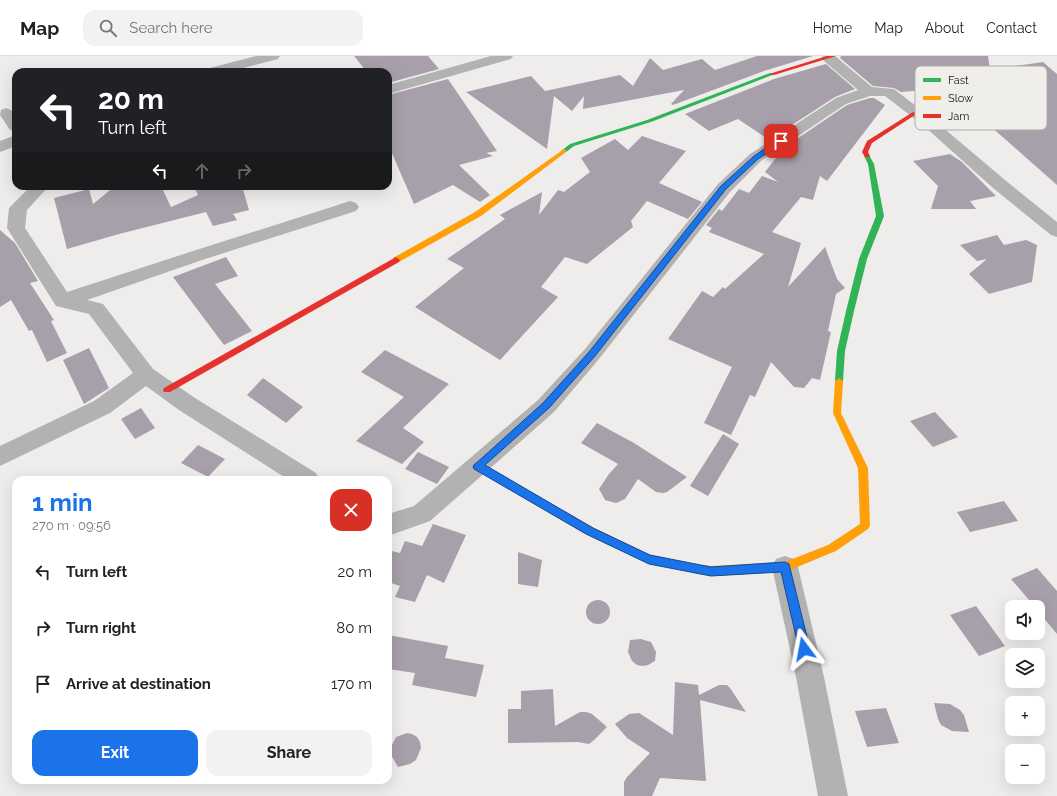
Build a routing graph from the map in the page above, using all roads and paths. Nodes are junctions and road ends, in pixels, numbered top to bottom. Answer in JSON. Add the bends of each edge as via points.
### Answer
{"nodes":[{"id":1,"x":274,"y":56,"type":"edge"},
{"id":2,"x":506,"y":56,"type":"edge"},
{"id":3,"x":831,"y":57,"type":"edge"},
{"id":4,"x":227,"y":68,"type":"edge"},
{"id":5,"x":392,"y":89,"type":"edge"},
{"id":6,"x":868,"y":91,"type":"junction"},
{"id":7,"x":7,"y":111,"type":"edge"},
{"id":8,"x":915,"y":112,"type":"joint"},
{"id":9,"x":12,"y":120,"type":"edge"},
{"id":10,"x":936,"y":130,"type":"edge"},
{"id":11,"x":12,"y":142,"type":"edge"},
{"id":12,"x":0,"y":147,"type":"edge"},
{"id":13,"x":38,"y":190,"type":"edge"},
{"id":14,"x":350,"y":207,"type":"dead end"},
{"id":15,"x":1057,"y":231,"type":"edge"},
{"id":16,"x":63,"y":301,"type":"junction"},
{"id":17,"x":146,"y":375,"type":"junction"},
{"id":18,"x":167,"y":390,"type":"junction"},
{"id":19,"x":0,"y":457,"type":"edge"},
{"id":20,"x":478,"y":466,"type":"junction"},
{"id":21,"x":302,"y":476,"type":"edge"},
{"id":22,"x":392,"y":524,"type":"edge"},
{"id":23,"x":785,"y":567,"type":"junction"},
{"id":24,"x":834,"y":796,"type":"edge"}],
"edges":[{"from":1,"to":4,"type":"street"},
{"from":2,"to":5,"type":"street"},
{"from":3,"to":6,"type":"street"},
{"from":3,"to":18,"type":"street","via":[[769,75],[649,121],[572,145],[478,214]]},
{"from":6,"to":8,"type":"street","via":[[889,92]]},
{"from":6,"to":20,"type":"street","via":[[841,100],[756,157],[724,188],[592,354],[551,400]]},
{"from":7,"to":9,"type":"street"},
{"from":8,"to":23,"type":"street","via":[[869,142],[865,152],[871,164],[880,216],[863,259],[841,351],[837,413],[863,468],[865,526],[832,548]]},
{"from":10,"to":15,"type":"street"},
{"from":11,"to":12,"type":"street"},
{"from":13,"to":16,"type":"street","via":[[18,208],[16,228]]},
{"from":14,"to":16,"type":"street"},
{"from":16,"to":17,"type":"street","via":[[96,309]]},
{"from":17,"to":18,"type":"street"},
{"from":17,"to":19,"type":"street","via":[[102,407]]},
{"from":18,"to":21,"type":"street"},
{"from":20,"to":22,"type":"street","via":[[422,514]]},
{"from":20,"to":23,"type":"street","via":[[590,531],[649,559],[711,572]]},
{"from":23,"to":24,"type":"street"}]}
